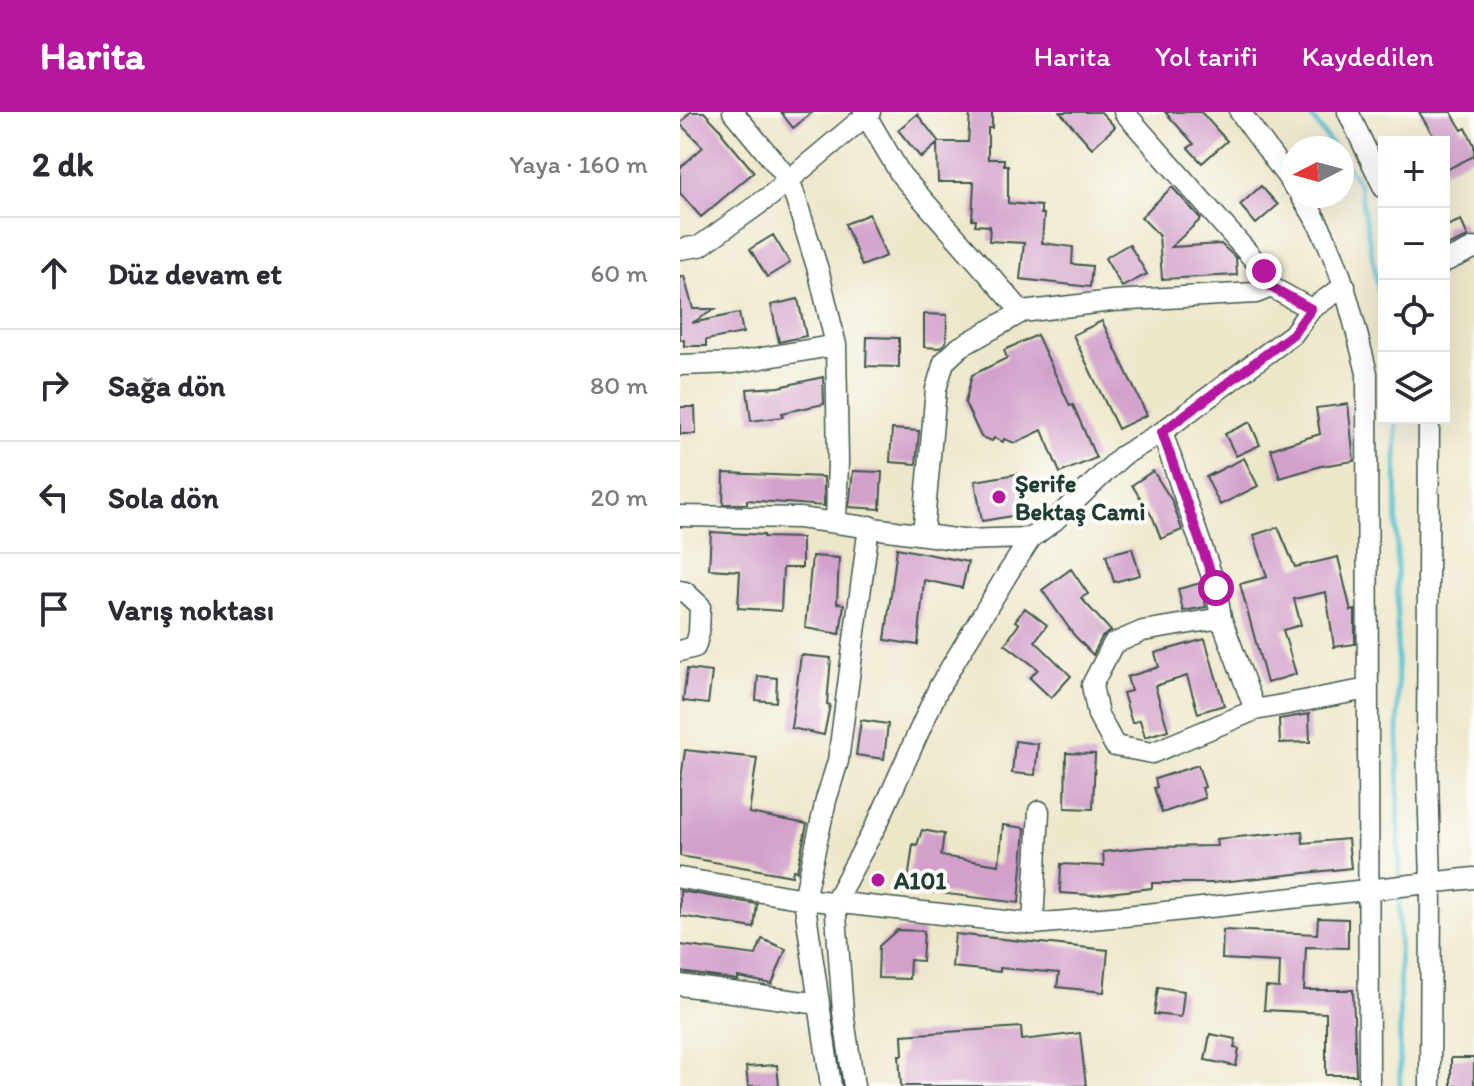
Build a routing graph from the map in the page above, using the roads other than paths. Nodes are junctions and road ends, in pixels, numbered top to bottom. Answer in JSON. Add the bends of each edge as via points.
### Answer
{"nodes":[{"id":1,"x":733,"y":112,"type":"edge"},
{"id":2,"x":1124,"y":112,"type":"edge"},
{"id":3,"x":1240,"y":112,"type":"edge"},
{"id":4,"x":1348,"y":112,"type":"edge"},
{"id":5,"x":866,"y":113,"type":"edge"},
{"id":6,"x":1282,"y":170,"type":"edge"},
{"id":7,"x":1378,"y":175,"type":"edge"},
{"id":8,"x":790,"y":181,"type":"junction"},
{"id":9,"x":1308,"y":208,"type":"edge"},
{"id":10,"x":1474,"y":248,"type":"edge"},
{"id":11,"x":680,"y":249,"type":"edge"},
{"id":12,"x":1450,"y":259,"type":"edge"},
{"id":13,"x":1345,"y":286,"type":"junction"},
{"id":14,"x":1271,"y":287,"type":"junction"},
{"id":15,"x":1311,"y":309,"type":"junction"},
{"id":16,"x":1022,"y":312,"type":"junction"},
{"id":17,"x":836,"y":345,"type":"junction"},
{"id":18,"x":680,"y":365,"type":"edge"},
{"id":19,"x":1429,"y":424,"type":"edge"},
{"id":20,"x":1162,"y":432,"type":"junction"},
{"id":21,"x":680,"y":516,"type":"edge"},
{"id":22,"x":836,"y":521,"type":"junction"},
{"id":23,"x":869,"y":526,"type":"junction"},
{"id":24,"x":923,"y":534,"type":"junction"},
{"id":25,"x":1031,"y":538,"type":"junction"},
{"id":26,"x":680,"y":591,"type":"edge"},
{"id":27,"x":1221,"y":618,"type":"junction"},
{"id":28,"x":680,"y":651,"type":"edge"},
{"id":29,"x":1368,"y":689,"type":"junction"},
{"id":30,"x":1255,"y":710,"type":"junction"},
{"id":31,"x":1039,"y":811,"type":"dead end"},
{"id":32,"x":680,"y":878,"type":"edge"},
{"id":33,"x":1474,"y":878,"type":"edge"},
{"id":34,"x":1431,"y":884,"type":"junction"},
{"id":35,"x":1369,"y":890,"type":"junction"},
{"id":36,"x":804,"y":899,"type":"junction"},
{"id":37,"x":835,"y":901,"type":"junction"},
{"id":38,"x":1033,"y":924,"type":"junction"},
{"id":39,"x":680,"y":985,"type":"edge"},
{"id":40,"x":819,"y":1004,"type":"junction"},
{"id":41,"x":831,"y":1086,"type":"edge"},
{"id":42,"x":854,"y":1086,"type":"edge"},
{"id":43,"x":1369,"y":1086,"type":"edge"},
{"id":44,"x":1430,"y":1086,"type":"edge"}],
"edges":[{"from":1,"to":8,"type":"street"},
{"from":2,"to":14,"type":"street","via":[[1264,271]]},
{"from":3,"to":6,"type":"street"},
{"from":4,"to":7,"type":"street"},
{"from":5,"to":8,"type":"street"},
{"from":5,"to":16,"type":"street","via":[[901,175]]},
{"from":8,"to":11,"type":"street","via":[[700,246]]},
{"from":8,"to":17,"type":"street"},
{"from":9,"to":13,"type":"street","via":[[1330,243]]},
{"from":10,"to":12,"type":"street"},
{"from":13,"to":15,"type":"street"},
{"from":13,"to":29,"type":"street","via":[[1367,373]]},
{"from":14,"to":15,"type":"street"},
{"from":14,"to":16,"type":"street","via":[[1256,293]]},
{"from":15,"to":20,"type":"street","via":[[1293,334]]},
{"from":16,"to":24,"type":"street","via":[[944,362],[936,389]]},
{"from":17,"to":18,"type":"street","via":[[734,363]]},
{"from":17,"to":22,"type":"street"},
{"from":19,"to":34,"type":"street"},
{"from":20,"to":25,"type":"street","via":[[1122,456]]},
{"from":20,"to":27,"type":"street","via":[[1216,588]]},
{"from":21,"to":22,"type":"street"},
{"from":22,"to":23,"type":"street"},
{"from":23,"to":24,"type":"street"},
{"from":23,"to":36,"type":"street","via":[[838,761]]},
{"from":24,"to":25,"type":"street","via":[[962,540]]},
{"from":25,"to":37,"type":"street","via":[[939,687],[878,822]]},
{"from":26,"to":28,"type":"street","via":[[700,606],[695,647]]},
{"from":27,"to":30,"type":"street"},
{"from":27,"to":30,"type":"street","via":[[1143,631],[1113,644],[1092,685],[1098,715],[1115,746],[1152,753]]},
{"from":29,"to":30,"type":"street"},
{"from":29,"to":35,"type":"street"},
{"from":31,"to":38,"type":"street"},
{"from":32,"to":36,"type":"street"},
{"from":33,"to":34,"type":"street"},
{"from":34,"to":35,"type":"street"},
{"from":34,"to":44,"type":"street"},
{"from":35,"to":38,"type":"street"},
{"from":35,"to":43,"type":"street"},
{"from":36,"to":37,"type":"street"},
{"from":36,"to":40,"type":"street"},
{"from":37,"to":38,"type":"street"},
{"from":37,"to":42,"type":"street"},
{"from":39,"to":40,"type":"street"},
{"from":40,"to":41,"type":"street"}]}
